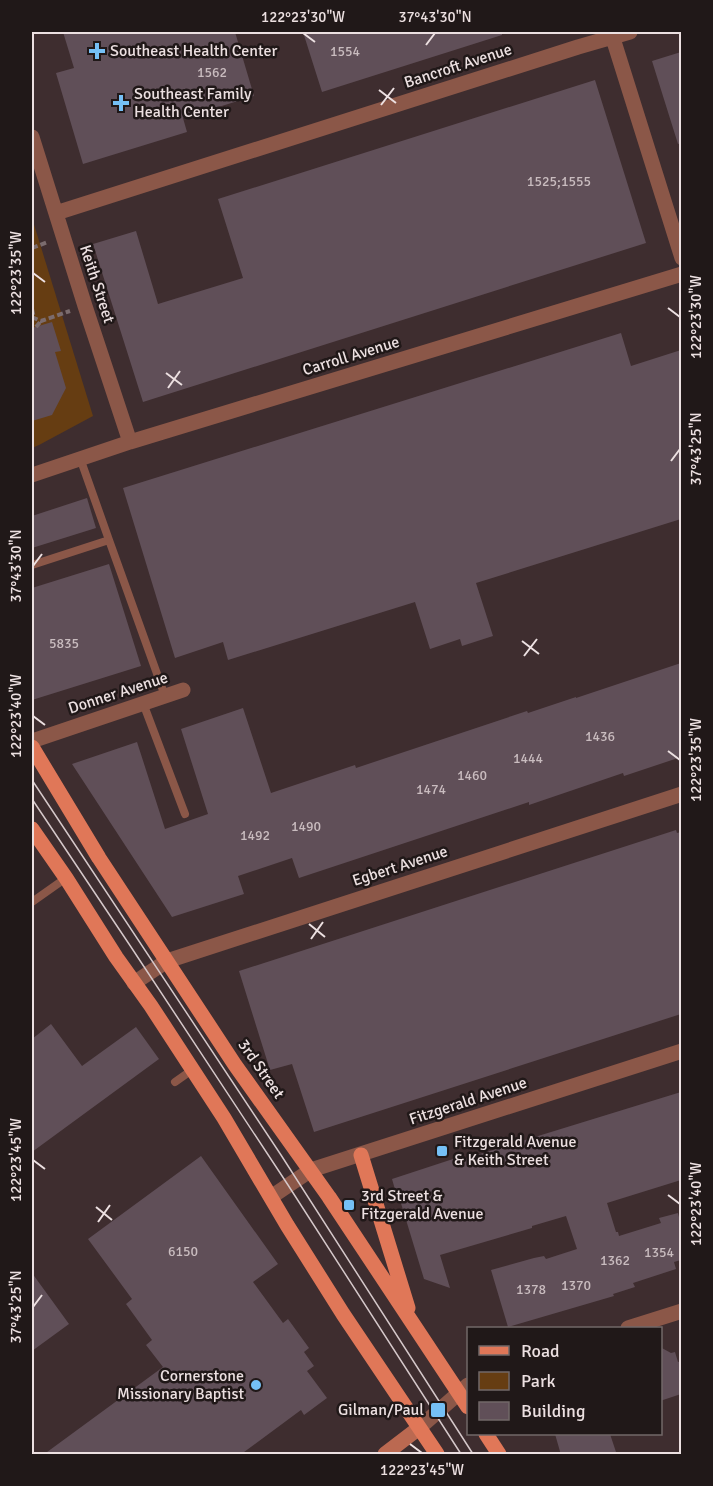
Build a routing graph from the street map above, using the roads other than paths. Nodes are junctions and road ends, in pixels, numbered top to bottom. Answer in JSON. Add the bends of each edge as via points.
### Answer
{"nodes":[{"id":1,"x":630,"y":32,"type":"edge"},
{"id":2,"x":612,"y":34,"type":"edge"},
{"id":3,"x":32,"y":137,"type":"edge"},
{"id":4,"x":56,"y":213,"type":"junction"},
{"id":5,"x":681,"y":258,"type":"edge"},
{"id":6,"x":681,"y":274,"type":"edge"},
{"id":7,"x":130,"y":442,"type":"junction"},
{"id":8,"x":80,"y":458,"type":"junction"},
{"id":9,"x":32,"y":475,"type":"edge"},
{"id":10,"x":109,"y":540,"type":"junction"},
{"id":11,"x":32,"y":564,"type":"edge"},
{"id":12,"x":183,"y":690,"type":"dead end"},
{"id":13,"x":165,"y":696,"type":"junction"},
{"id":14,"x":143,"y":703,"type":"junction"},
{"id":15,"x":32,"y":741,"type":"edge"},
{"id":16,"x":32,"y":747,"type":"edge"},
{"id":17,"x":681,"y":794,"type":"edge"},
{"id":18,"x":185,"y":814,"type":"dead end"},
{"id":19,"x":32,"y":829,"type":"edge"},
{"id":20,"x":66,"y":878,"type":"junction"},
{"id":21,"x":32,"y":902,"type":"edge"},
{"id":22,"x":167,"y":961,"type":"junction"},
{"id":23,"x":134,"y":983,"type":"junction"},
{"id":24,"x":681,"y":1052,"type":"edge"},
{"id":25,"x":192,"y":1070,"type":"junction"},
{"id":26,"x":175,"y":1082,"type":"dead end"},
{"id":27,"x":361,"y":1155,"type":"junction"},
{"id":28,"x":311,"y":1170,"type":"junction"},
{"id":29,"x":271,"y":1197,"type":"junction"},
{"id":30,"x":681,"y":1311,"type":"edge"},
{"id":31,"x":414,"y":1325,"type":"junction"},
{"id":32,"x":634,"y":1327,"type":"edge"},
{"id":33,"x":464,"y":1389,"type":"edge"},
{"id":34,"x":419,"y":1428,"type":"junction"},
{"id":35,"x":487,"y":1435,"type":"edge"},
{"id":36,"x":385,"y":1455,"type":"edge"},
{"id":37,"x":437,"y":1455,"type":"edge"},
{"id":38,"x":499,"y":1455,"type":"edge"}],
"edges":[{"from":1,"to":2,"type":"street","name":"Bancroft Avenue"},
{"from":2,"to":4,"type":"street","name":"Bancroft Avenue"},
{"from":2,"to":5,"type":"street"},
{"from":3,"to":4,"type":"street","name":"Keith Street"},
{"from":4,"to":7,"type":"street","name":"Keith Street"},
{"from":6,"to":7,"type":"street","name":"Carroll Avenue"},
{"from":7,"to":8,"type":"street","name":"Carroll Avenue"},
{"from":8,"to":9,"type":"street","name":"Carroll Avenue"},
{"from":8,"to":10,"type":"lane"},
{"from":10,"to":11,"type":"lane"},
{"from":10,"to":13,"type":"lane"},
{"from":12,"to":13,"type":"street","name":"Donner Avenue"},
{"from":13,"to":14,"type":"street","name":"Donner Avenue"},
{"from":14,"to":15,"type":"street","name":"Donner Avenue"},
{"from":14,"to":18,"type":"lane"},
{"from":16,"to":22,"type":"main road","name":"3rd Street"},
{"from":17,"to":22,"type":"street","name":"Egbert Avenue"},
{"from":19,"to":20,"type":"main road"},
{"from":20,"to":21,"type":"lane"},
{"from":20,"to":23,"type":"main road"},
{"from":22,"to":23,"type":"street","name":"Egbert Avenue"},
{"from":22,"to":28,"type":"main road","name":"3rd Street","via":[[235,1065]]},
{"from":23,"to":25,"type":"main road"},
{"from":24,"to":27,"type":"street","name":"Fitzgerald Avenue"},
{"from":25,"to":26,"type":"lane"},
{"from":25,"to":29,"type":"main road"},
{"from":27,"to":28,"type":"street","name":"Fitzgerald Avenue"},
{"from":27,"to":31,"type":"main road"},
{"from":28,"to":29,"type":"street","name":"Fitzgerald Avenue"},
{"from":28,"to":31,"type":"main road","name":"3rd Street"},
{"from":29,"to":34,"type":"main road","via":[[342,1314]]},
{"from":30,"to":32,"type":"street"},
{"from":31,"to":33,"type":"main road","name":"3rd Street"},
{"from":33,"to":34,"type":"street"},
{"from":34,"to":36,"type":"main road"},
{"from":34,"to":37,"type":"main road"},
{"from":35,"to":38,"type":"main road"}]}
